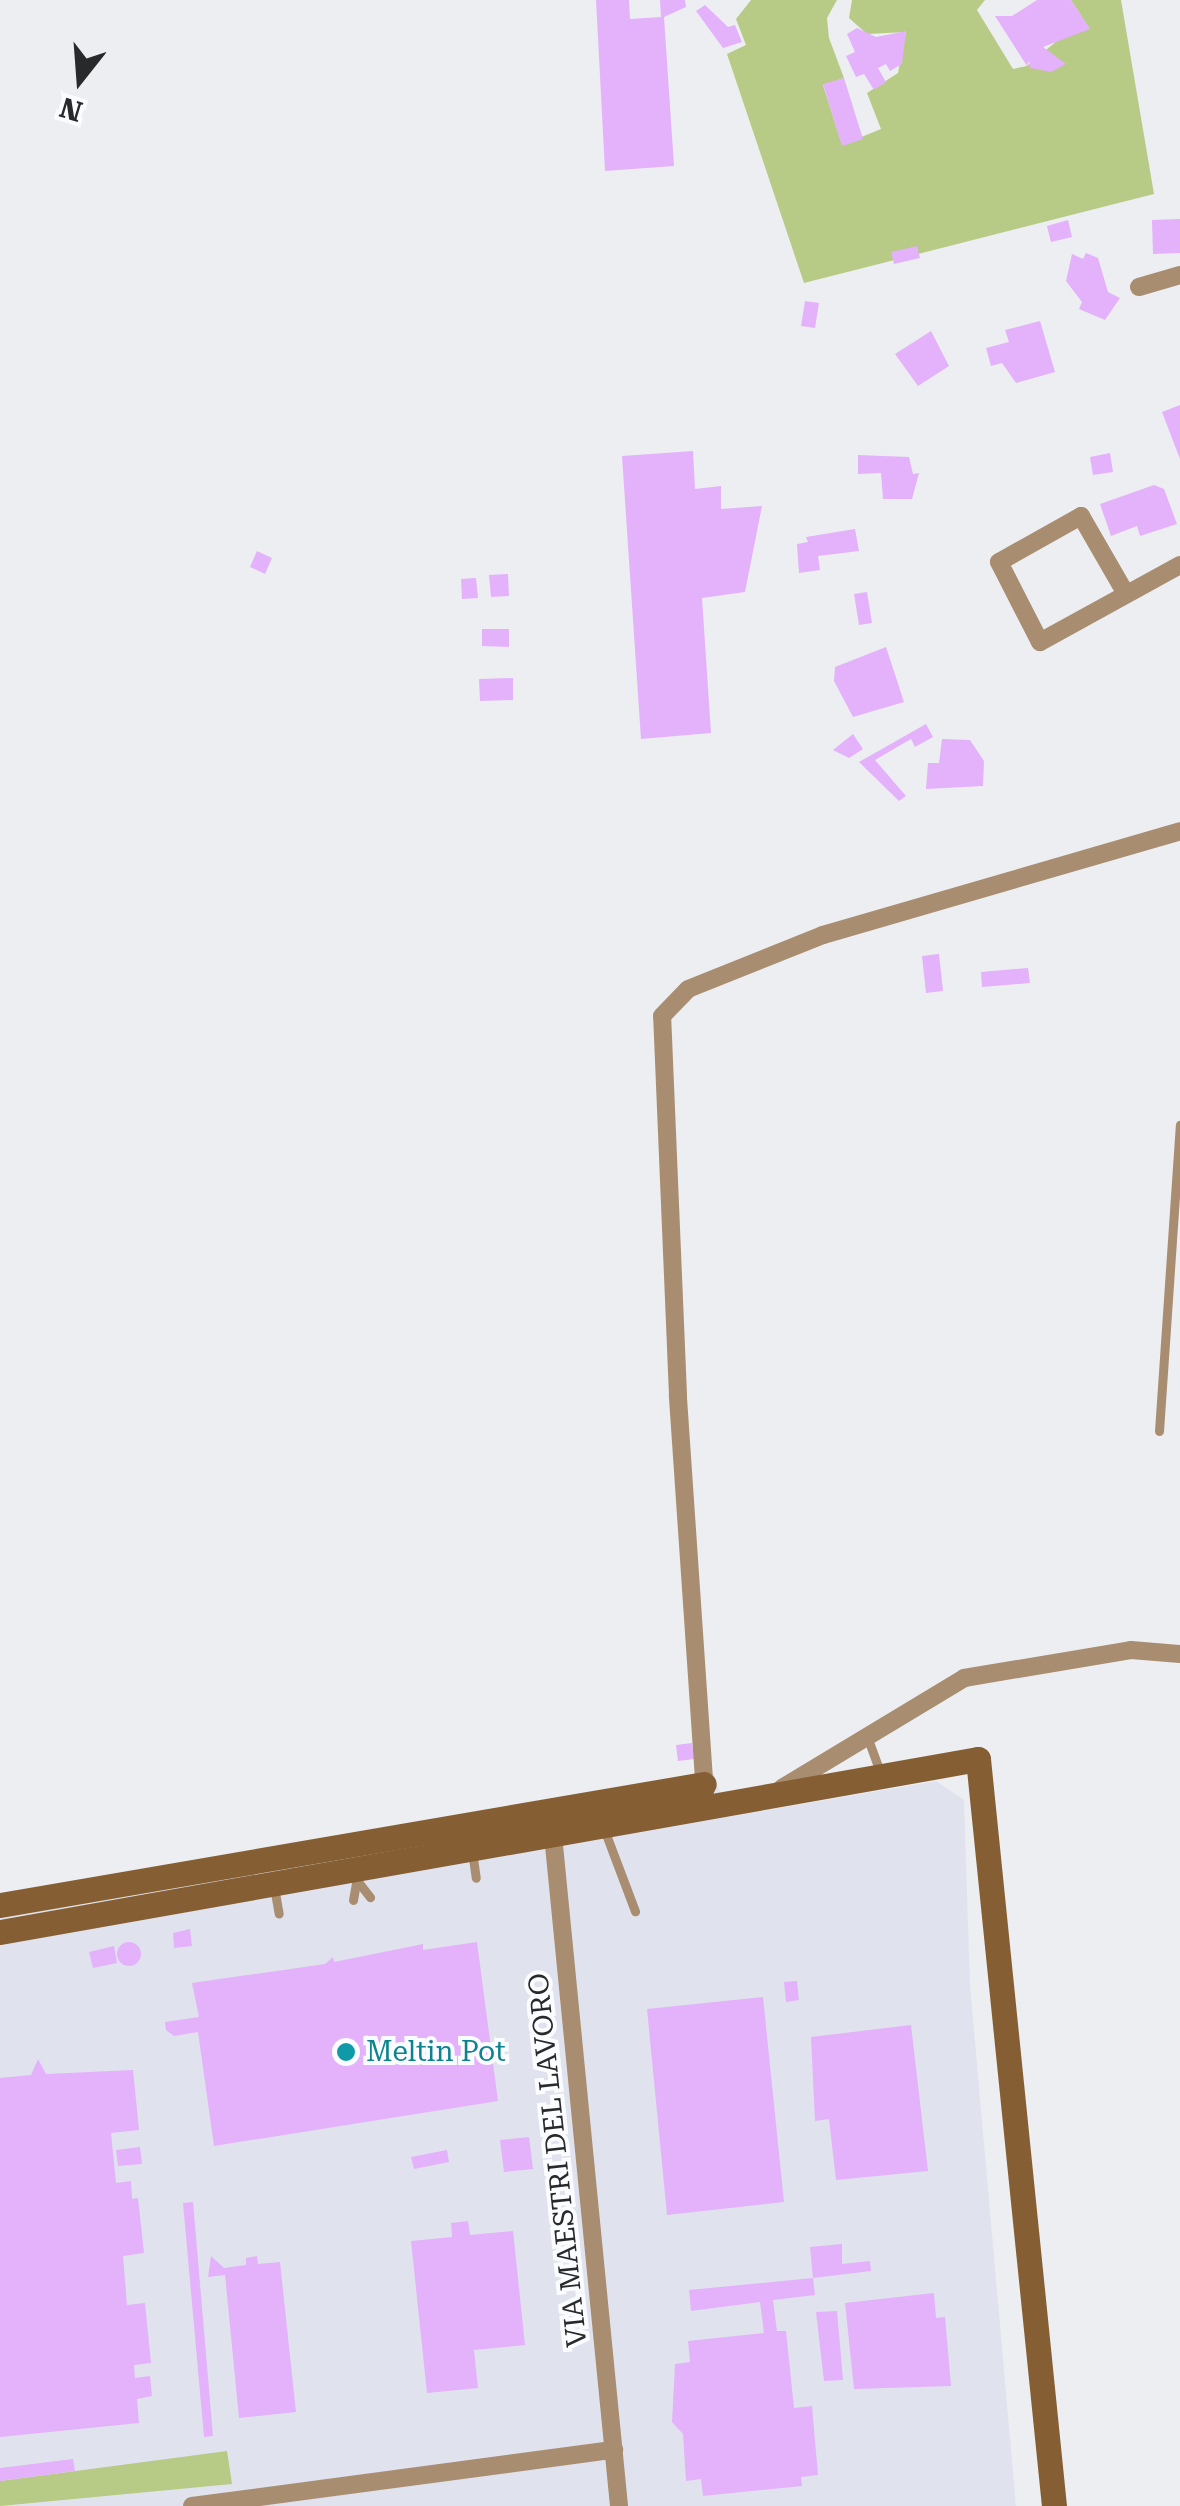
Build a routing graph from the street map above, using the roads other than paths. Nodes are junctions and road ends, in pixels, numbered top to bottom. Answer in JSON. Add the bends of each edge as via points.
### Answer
{"nodes":[{"id":1,"x":1180,"y":275,"type":"edge"},
{"id":2,"x":1139,"y":287,"type":"dead end"},
{"id":3,"x":1180,"y":565,"type":"edge"},
{"id":4,"x":1126,"y":594,"type":"junction"},
{"id":5,"x":1180,"y":831,"type":"edge"},
{"id":6,"x":1180,"y":1125,"type":"edge"},
{"id":7,"x":1159,"y":1431,"type":"dead end"},
{"id":8,"x":1180,"y":1654,"type":"edge"},
{"id":9,"x":868,"y":1739,"type":"junction"},
{"id":10,"x":881,"y":1774,"type":"junction"},
{"id":11,"x":704,"y":1784,"type":"junction"},
{"id":12,"x":777,"y":1790,"type":"junction"},
{"id":13,"x":598,"y":1802,"type":"junction"},
{"id":14,"x":548,"y":1810,"type":"junction"},
{"id":15,"x":708,"y":1811,"type":"junction"},
{"id":16,"x":604,"y":1828,"type":"junction"},
{"id":17,"x":469,"y":1836,"type":"junction"},
{"id":18,"x":554,"y":1836,"type":"junction"},
{"id":19,"x":356,"y":1864,"type":"junction"},
{"id":20,"x":272,"y":1870,"type":"junction"},
{"id":21,"x":476,"y":1878,"type":"dead end"},
{"id":22,"x":370,"y":1897,"type":"dead end"},
{"id":23,"x":353,"y":1900,"type":"dead end"},
{"id":24,"x":0,"y":1905,"type":"edge"},
{"id":25,"x":635,"y":1911,"type":"dead end"},
{"id":26,"x":278,"y":1914,"type":"dead end"},
{"id":27,"x":0,"y":1932,"type":"edge"},
{"id":28,"x":614,"y":2450,"type":"junction"},
{"id":29,"x":192,"y":2506,"type":"edge"},
{"id":30,"x":619,"y":2506,"type":"edge"},
{"id":31,"x":1054,"y":2506,"type":"edge"}],
"edges":[{"from":1,"to":2,"type":"street"},
{"from":3,"to":4,"type":"street"},
{"from":4,"to":4,"type":"street","via":[[1080,516],[999,562],[1040,642]]},
{"from":5,"to":11,"type":"street","via":[[822,935],[688,989],[662,1016]]},
{"from":6,"to":7,"type":"lane"},
{"from":8,"to":9,"type":"street","via":[[1131,1650],[964,1678]]},
{"from":9,"to":10,"type":"lane"},
{"from":9,"to":12,"type":"street"},
{"from":10,"to":12,"type":"street"},
{"from":10,"to":31,"type":"street","via":[[978,1759]]},
{"from":11,"to":13,"type":"street"},
{"from":11,"to":15,"type":"street"},
{"from":12,"to":15,"type":"street"},
{"from":13,"to":14,"type":"street"},
{"from":13,"to":16,"type":"lane"},
{"from":14,"to":17,"type":"street"},
{"from":14,"to":18,"type":"street","name":"VIA MAESTRI DEL LAVORO"},
{"from":15,"to":16,"type":"street"},
{"from":16,"to":18,"type":"street"},
{"from":16,"to":25,"type":"lane"},
{"from":17,"to":18,"type":"street"},
{"from":17,"to":19,"type":"street"},
{"from":17,"to":21,"type":"lane"},
{"from":18,"to":28,"type":"street","name":"VIA MAESTRI DEL LAVORO"},
{"from":19,"to":20,"type":"street"},
{"from":19,"to":22,"type":"lane"},
{"from":19,"to":23,"type":"lane"},
{"from":20,"to":24,"type":"street"},
{"from":20,"to":26,"type":"lane"},
{"from":20,"to":27,"type":"street"},
{"from":28,"to":29,"type":"street"},
{"from":28,"to":30,"type":"street","name":"VIA MAESTRI DEL LAVORO"}]}
